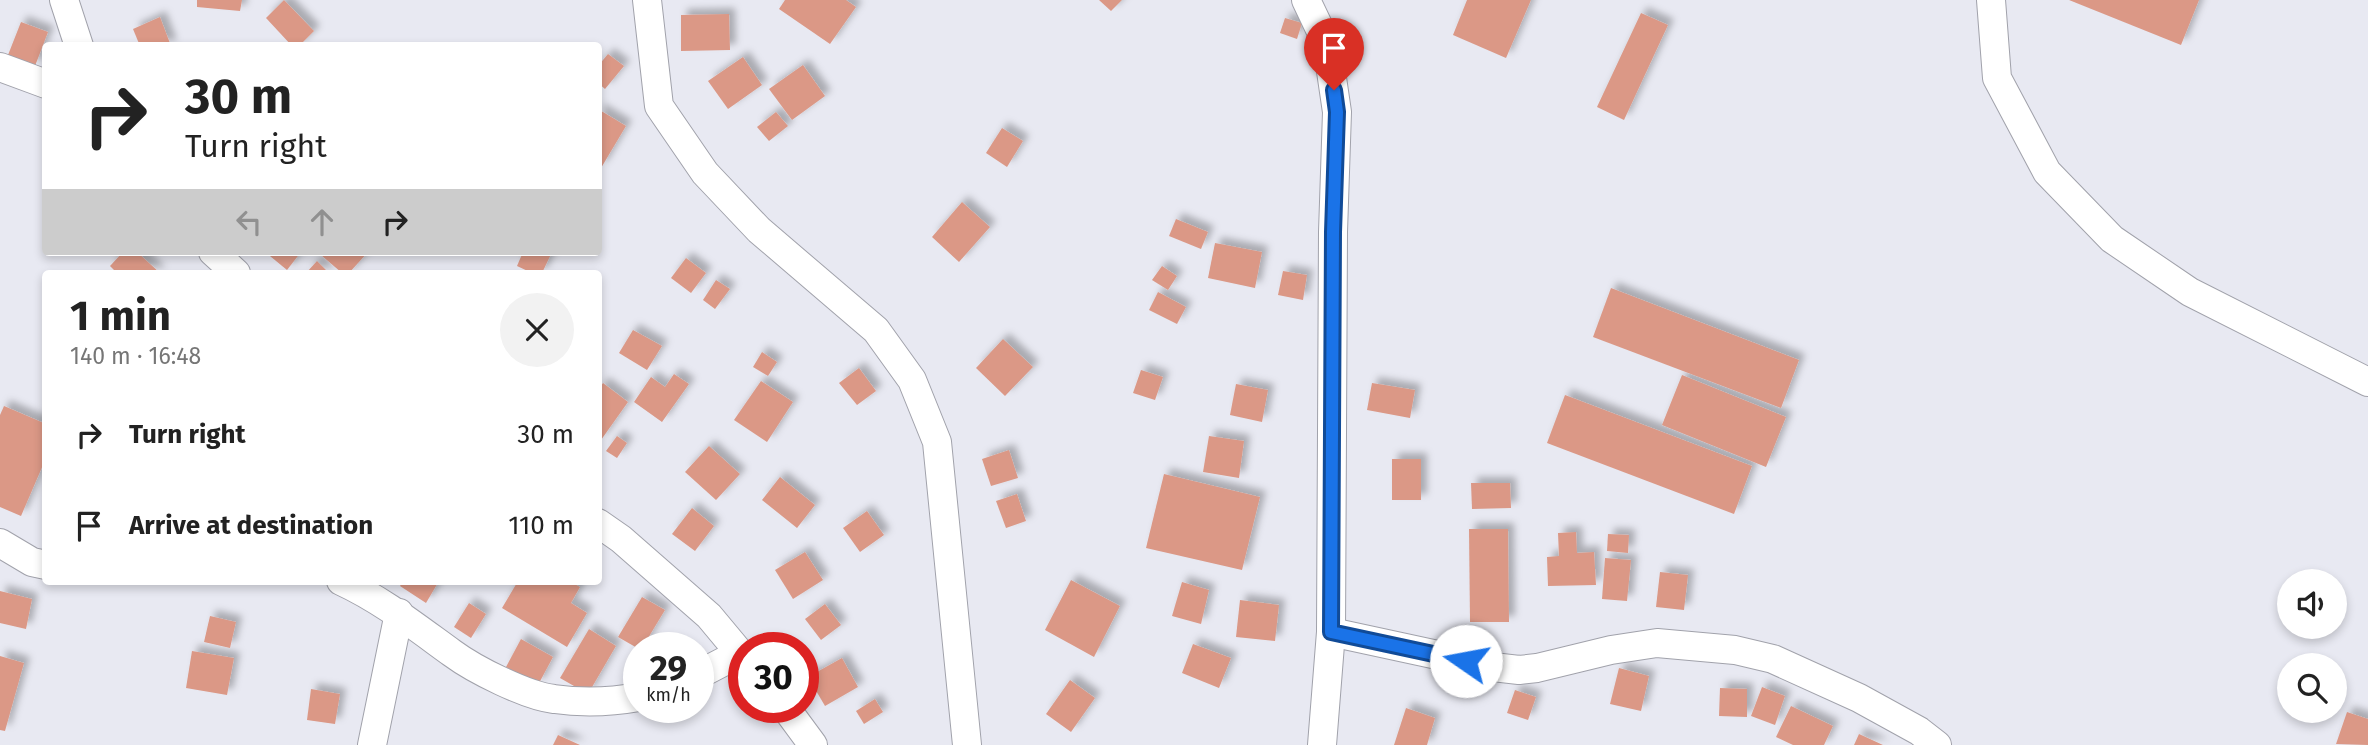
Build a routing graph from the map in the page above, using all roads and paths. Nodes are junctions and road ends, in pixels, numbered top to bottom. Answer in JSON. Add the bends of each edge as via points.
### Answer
{"nodes":[{"id":1,"x":64,"y":0,"type":"edge"},
{"id":2,"x":647,"y":0,"type":"edge"},
{"id":3,"x":1306,"y":0,"type":"edge"},
{"id":4,"x":1991,"y":0,"type":"edge"},
{"id":5,"x":78,"y":42,"type":"edge"},
{"id":6,"x":0,"y":67,"type":"edge"},
{"id":7,"x":42,"y":83,"type":"edge"},
{"id":8,"x":217,"y":256,"type":"edge"},
{"id":9,"x":233,"y":270,"type":"edge"},
{"id":10,"x":2368,"y":382,"type":"edge"},
{"id":11,"x":602,"y":526,"type":"edge"},
{"id":12,"x":0,"y":543,"type":"edge"},
{"id":13,"x":42,"y":564,"type":"edge"},
{"id":14,"x":349,"y":585,"type":"edge"},
{"id":15,"x":399,"y":614,"type":"junction"},
{"id":16,"x":1331,"y":632,"type":"junction"},
{"id":17,"x":728,"y":638,"type":"edge"},
{"id":18,"x":623,"y":700,"type":"edge"},
{"id":19,"x":797,"y":723,"type":"edge"},
{"id":20,"x":372,"y":745,"type":"edge"},
{"id":21,"x":813,"y":745,"type":"edge"},
{"id":22,"x":967,"y":745,"type":"edge"},
{"id":23,"x":1322,"y":745,"type":"edge"},
{"id":24,"x":1937,"y":745,"type":"edge"}],
"edges":[{"from":1,"to":5,"type":"street"},
{"from":2,"to":22,"type":"street","via":[[659,106],[705,173],[759,230],[876,330],[912,380],[937,442]]},
{"from":3,"to":16,"type":"street","via":[[1327,44],[1337,112]]},
{"from":4,"to":10,"type":"street","via":[[1997,78],[2047,172],[2112,239],[2190,292]]},
{"from":6,"to":7,"type":"street"},
{"from":8,"to":9,"type":"street"},
{"from":11,"to":17,"type":"street","via":[[709,616]]},
{"from":12,"to":13,"type":"street"},
{"from":14,"to":15,"type":"street"},
{"from":15,"to":18,"type":"street","via":[[455,656],[504,682],[551,699]]},
{"from":15,"to":20,"type":"street"},
{"from":16,"to":23,"type":"street"},
{"from":16,"to":24,"type":"street","via":[[1518,670],[1657,643],[1735,650],[1773,659],[1859,698]]},
{"from":19,"to":21,"type":"street"}]}
